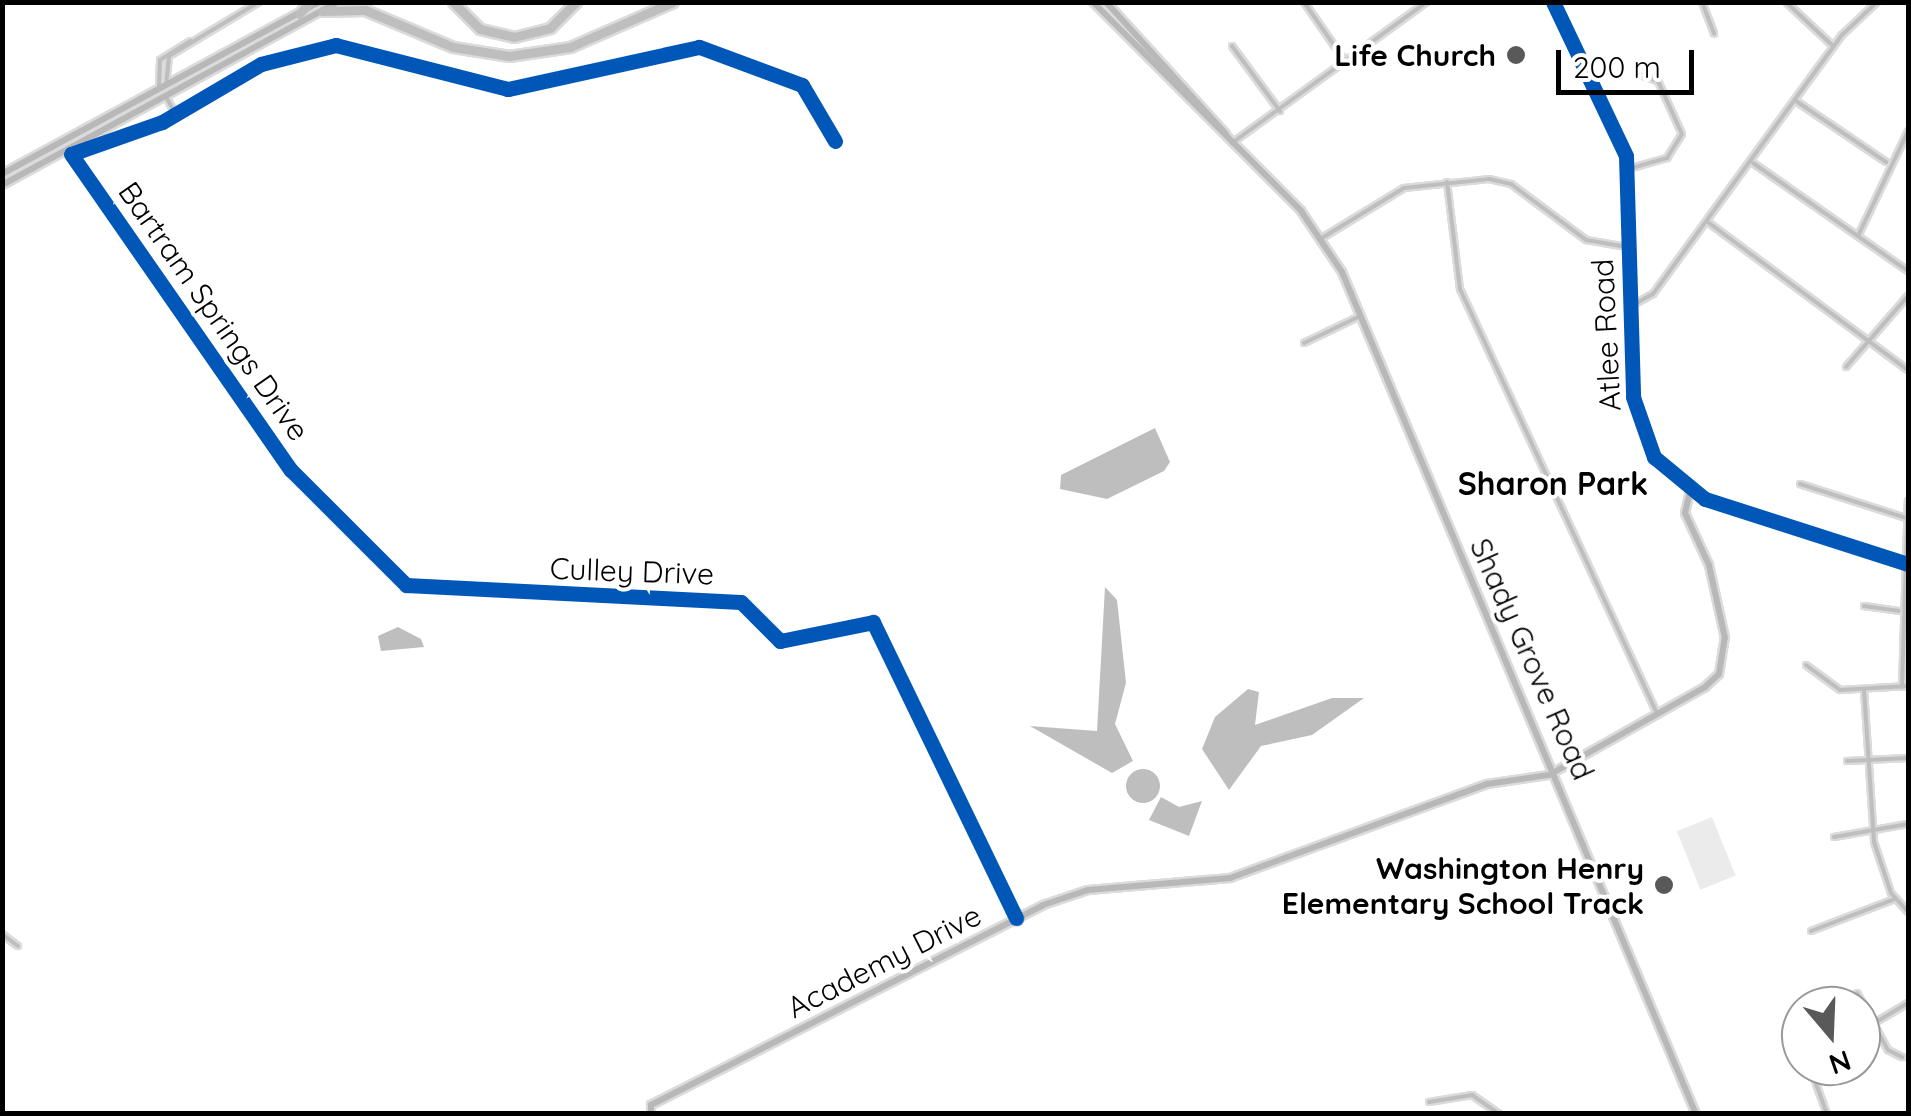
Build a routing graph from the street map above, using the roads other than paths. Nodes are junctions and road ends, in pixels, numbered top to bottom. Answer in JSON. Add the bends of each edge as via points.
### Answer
{"nodes":[{"id":1,"x":259,"y":2,"type":"edge"},
{"id":2,"x":310,"y":2,"type":"edge"},
{"id":3,"x":336,"y":2,"type":"edge"},
{"id":4,"x":453,"y":2,"type":"edge"},
{"id":5,"x":576,"y":2,"type":"edge"},
{"id":6,"x":674,"y":2,"type":"edge"},
{"id":7,"x":1093,"y":2,"type":"edge"},
{"id":8,"x":1106,"y":2,"type":"edge"},
{"id":9,"x":1304,"y":2,"type":"edge"},
{"id":10,"x":1428,"y":2,"type":"edge"},
{"id":11,"x":1553,"y":2,"type":"edge"},
{"id":12,"x":1702,"y":2,"type":"edge"},
{"id":13,"x":1786,"y":2,"type":"edge"},
{"id":14,"x":1877,"y":2,"type":"edge"},
{"id":15,"x":320,"y":7,"type":"edge"},
{"id":16,"x":298,"y":14,"type":"junction"},
{"id":17,"x":1116,"y":19,"type":"junction"},
{"id":18,"x":1714,"y":34,"type":"dead end"},
{"id":19,"x":1232,"y":46,"type":"dead end"},
{"id":20,"x":1834,"y":46,"type":"junction"},
{"id":21,"x":1347,"y":64,"type":"junction"},
{"id":22,"x":1636,"y":74,"type":"dead end"},
{"id":23,"x":165,"y":88,"type":"junction"},
{"id":24,"x":1796,"y":101,"type":"junction"},
{"id":25,"x":1280,"y":111,"type":"junction"},
{"id":26,"x":176,"y":115,"type":"junction"},
{"id":27,"x":1908,"y":131,"type":"edge"},
{"id":28,"x":835,"y":141,"type":"dead end"},
{"id":29,"x":1232,"y":143,"type":"junction"},
{"id":30,"x":1886,"y":162,"type":"junction"},
{"id":31,"x":1753,"y":163,"type":"junction"},
{"id":32,"x":1628,"y":169,"type":"junction"},
{"id":33,"x":3,"y":173,"type":"edge"},
{"id":34,"x":1447,"y":182,"type":"junction"},
{"id":35,"x":2,"y":185,"type":"edge"},
{"id":36,"x":1709,"y":223,"type":"junction"},
{"id":37,"x":1858,"y":236,"type":"junction"},
{"id":38,"x":1322,"y":238,"type":"junction"},
{"id":39,"x":1628,"y":247,"type":"junction"},
{"id":40,"x":1908,"y":271,"type":"edge"},
{"id":41,"x":1908,"y":296,"type":"edge"},
{"id":42,"x":1628,"y":305,"type":"junction"},
{"id":43,"x":1360,"y":316,"type":"junction"},
{"id":44,"x":1872,"y":338,"type":"junction"},
{"id":45,"x":1304,"y":343,"type":"dead end"},
{"id":46,"x":1846,"y":367,"type":"dead end"},
{"id":47,"x":1908,"y":370,"type":"edge"},
{"id":48,"x":1800,"y":484,"type":"dead end"},
{"id":49,"x":1690,"y":492,"type":"junction"},
{"id":50,"x":317,"y":496,"type":"joint"},
{"id":51,"x":1908,"y":501,"type":"edge"},
{"id":52,"x":1906,"y":518,"type":"junction"},
{"id":53,"x":1907,"y":564,"type":"edge"},
{"id":54,"x":1864,"y":606,"type":"dead end"},
{"id":55,"x":1899,"y":611,"type":"junction"},
{"id":56,"x":1806,"y":666,"type":"dead end"},
{"id":57,"x":1905,"y":686,"type":"edge"},
{"id":58,"x":1864,"y":690,"type":"junction"},
{"id":59,"x":1657,"y":714,"type":"junction"},
{"id":60,"x":1872,"y":758,"type":"junction"},
{"id":61,"x":1908,"y":758,"type":"edge"},
{"id":62,"x":1847,"y":760,"type":"dead end"},
{"id":63,"x":1557,"y":772,"type":"junction"},
{"id":64,"x":1908,"y":824,"type":"edge"},
{"id":65,"x":1871,"y":827,"type":"junction"},
{"id":66,"x":1834,"y":837,"type":"dead end"},
{"id":67,"x":1895,"y":899,"type":"junction"},
{"id":68,"x":1908,"y":912,"type":"edge"},
{"id":69,"x":1016,"y":918,"type":"junction"},
{"id":70,"x":1812,"y":932,"type":"dead end"},
{"id":71,"x":2,"y":934,"type":"edge"},
{"id":72,"x":18,"y":946,"type":"dead end"},
{"id":73,"x":1908,"y":1003,"type":"edge"},
{"id":74,"x":1881,"y":1020,"type":"edge"},
{"id":75,"x":1881,"y":1035,"type":"edge"},
{"id":76,"x":1902,"y":1057,"type":"dead end"},
{"id":77,"x":1817,"y":1086,"type":"edge"},
{"id":78,"x":1429,"y":1102,"type":"dead end"},
{"id":79,"x":651,"y":1114,"type":"edge"},
{"id":80,"x":1499,"y":1114,"type":"edge"},
{"id":81,"x":1696,"y":1114,"type":"edge"},
{"id":82,"x":1827,"y":1114,"type":"edge"}],
"edges":[{"from":1,"to":23,"type":"street","via":[[166,59]]},
{"from":2,"to":16,"type":"highway"},
{"from":3,"to":15,"type":"main road"},
{"from":4,"to":5,"type":"highway","via":[[480,29],[514,37],[550,28]]},
{"from":6,"to":15,"type":"highway","via":[[570,47],[509,56],[453,47],[365,10]]},
{"from":7,"to":17,"type":"main road","name":"Shady Grove Road"},
{"from":8,"to":17,"type":"main road","name":"Shady Grove Road"},
{"from":9,"to":21,"type":"street"},
{"from":10,"to":21,"type":"street"},
{"from":11,"to":32,"type":"main road","name":"Atlee Road"},
{"from":12,"to":18,"type":"street"},
{"from":13,"to":20,"type":"street"},
{"from":14,"to":20,"type":"street"},
{"from":15,"to":16,"type":"main road"},
{"from":15,"to":23,"type":"main road"},
{"from":16,"to":23,"type":"main road"},
{"from":17,"to":29,"type":"main road","name":"Shady Grove Road","via":[[1200,96]]},
{"from":19,"to":25,"type":"street"},
{"from":20,"to":24,"type":"street"},
{"from":21,"to":25,"type":"street"},
{"from":22,"to":32,"type":"street","via":[[1658,80],[1682,134],[1667,158]]},
{"from":23,"to":26,"type":"street"},
{"from":23,"to":33,"type":"main road"},
{"from":23,"to":35,"type":"main road"},
{"from":24,"to":30,"type":"street"},
{"from":24,"to":31,"type":"street"},
{"from":25,"to":29,"type":"street"},
{"from":26,"to":28,"type":"street","via":[[260,64],[336,45],[508,90],[692,46],[802,85]]},
{"from":26,"to":50,"type":"street","name":"Bartram Springs Drive","via":[[71,154],[200,346]]},
{"from":27,"to":30,"type":"street"},
{"from":29,"to":38,"type":"main road","name":"Shady Grove Road"},
{"from":30,"to":37,"type":"street"},
{"from":31,"to":36,"type":"street"},
{"from":31,"to":37,"type":"street"},
{"from":32,"to":39,"type":"main road","name":"Atlee Road"},
{"from":34,"to":38,"type":"street","via":[[1395,192]]},
{"from":34,"to":39,"type":"street","via":[[1505,182],[1586,240]]},
{"from":34,"to":59,"type":"street","via":[[1460,289]]},
{"from":36,"to":42,"type":"street","via":[[1653,294]]},
{"from":36,"to":44,"type":"street"},
{"from":37,"to":40,"type":"street"},
{"from":38,"to":43,"type":"main road","name":"Shady Grove Road"},
{"from":39,"to":42,"type":"main road","name":"Atlee Road"},
{"from":41,"to":44,"type":"street"},
{"from":42,"to":49,"type":"main road","name":"Atlee Road","via":[[1639,426],[1661,466]]},
{"from":43,"to":45,"type":"street"},
{"from":43,"to":63,"type":"main road","name":"Shady Grove Road"},
{"from":44,"to":46,"type":"street"},
{"from":44,"to":47,"type":"street"},
{"from":48,"to":52,"type":"street"},
{"from":49,"to":53,"type":"main road","name":"Atlee Road"},
{"from":49,"to":59,"type":"main road","via":[[1685,514],[1709,565],[1724,656],[1710,683]]},
{"from":50,"to":69,"type":"street","name":"Culley Drive","via":[[412,588],[741,602],[780,641],[870,620]]},
{"from":51,"to":52,"type":"street"},
{"from":52,"to":53,"type":"street"},
{"from":53,"to":55,"type":"street"},
{"from":54,"to":55,"type":"street"},
{"from":55,"to":57,"type":"street"},
{"from":56,"to":58,"type":"street","via":[[1831,688]]},
{"from":57,"to":58,"type":"street"},
{"from":58,"to":60,"type":"street"},
{"from":59,"to":63,"type":"main road"},
{"from":60,"to":61,"type":"street"},
{"from":60,"to":62,"type":"street"},
{"from":60,"to":65,"type":"street"},
{"from":63,"to":69,"type":"main road","name":"Academy Drive","via":[[1487,784],[1230,878],[1088,890]]},
{"from":63,"to":81,"type":"main road","name":"Shady Grove Road"},
{"from":64,"to":65,"type":"street"},
{"from":65,"to":66,"type":"street"},
{"from":65,"to":67,"type":"street"},
{"from":67,"to":68,"type":"street"},
{"from":67,"to":70,"type":"street"},
{"from":69,"to":79,"type":"main road","name":"Academy Drive","via":[[651,1105]]},
{"from":71,"to":72,"type":"street"},
{"from":73,"to":74,"type":"street"},
{"from":75,"to":76,"type":"street"},
{"from":77,"to":82,"type":"street"},
{"from":78,"to":80,"type":"street","via":[[1472,1095]]}]}
